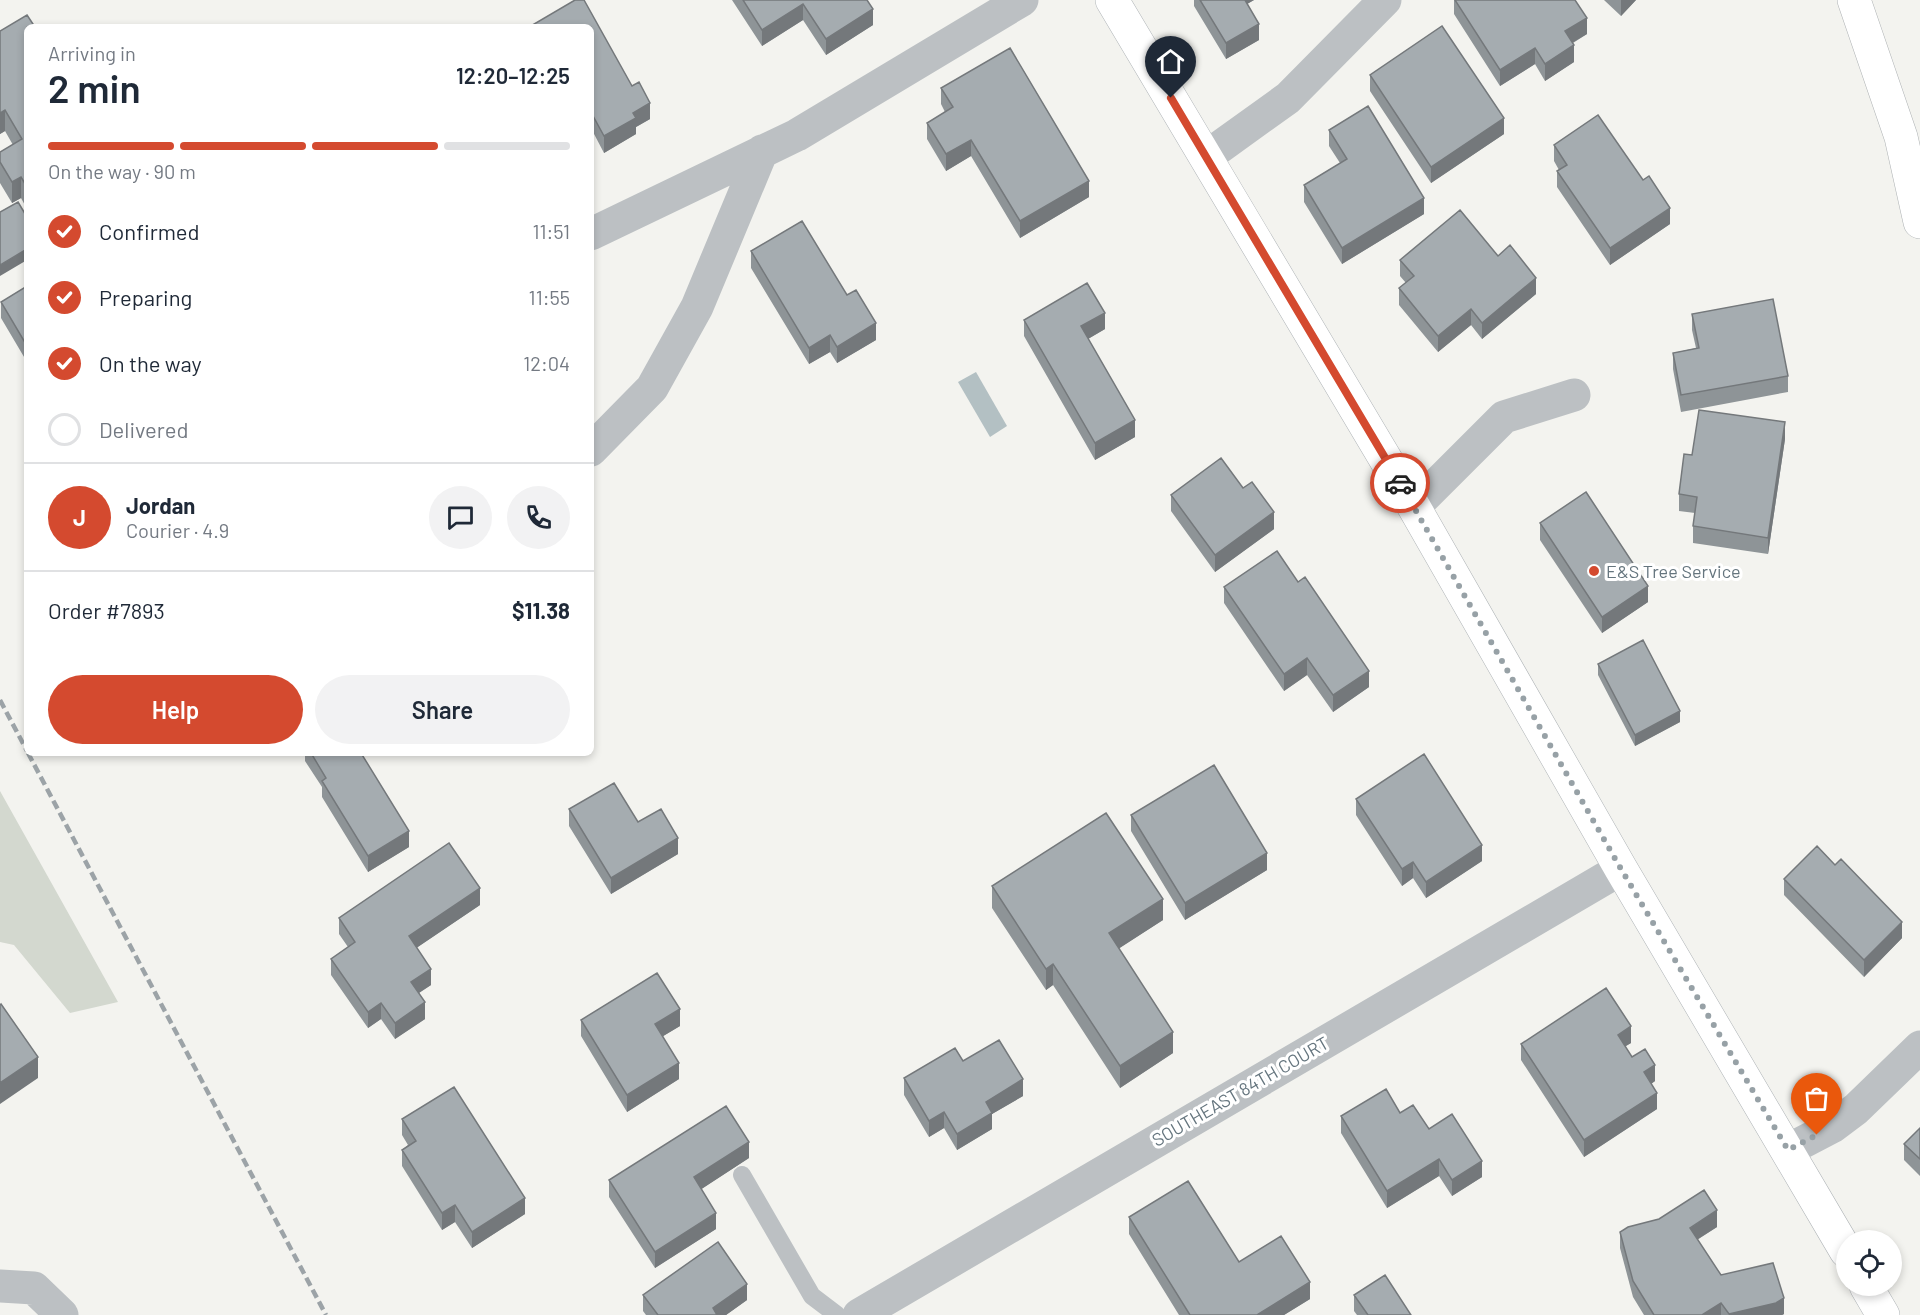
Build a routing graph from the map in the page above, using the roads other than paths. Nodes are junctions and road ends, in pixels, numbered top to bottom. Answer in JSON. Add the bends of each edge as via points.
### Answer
{"nodes":[{"id":1,"x":1022,"y":0,"type":"edge"},
{"id":2,"x":1112,"y":0,"type":"edge"},
{"id":3,"x":1384,"y":0,"type":"edge"},
{"id":4,"x":1854,"y":0,"type":"edge"},
{"id":5,"x":762,"y":151,"type":"junction"},
{"id":6,"x":1206,"y":157,"type":"junction"},
{"id":7,"x":1920,"y":222,"type":"edge"},
{"id":8,"x":594,"y":233,"type":"edge"},
{"id":9,"x":1574,"y":395,"type":"dead end"},
{"id":10,"x":594,"y":447,"type":"edge"},
{"id":11,"x":1414,"y":507,"type":"junction"},
{"id":12,"x":1621,"y":869,"type":"junction"},
{"id":13,"x":1920,"y":1047,"type":"edge"},
{"id":14,"x":1788,"y":1150,"type":"junction"},
{"id":15,"x":742,"y":1175,"type":"dead end"},
{"id":16,"x":1836,"y":1234,"type":"edge"},
{"id":17,"x":0,"y":1286,"type":"edge"},
{"id":18,"x":1872,"y":1296,"type":"edge"},
{"id":19,"x":62,"y":1315,"type":"edge"},
{"id":20,"x":837,"y":1315,"type":"edge"},
{"id":21,"x":859,"y":1315,"type":"edge"},
{"id":22,"x":1883,"y":1315,"type":"edge"}],
"edges":[{"from":1,"to":5,"type":"street","via":[[797,135]]},
{"from":2,"to":6,"type":"main road"},
{"from":3,"to":6,"type":"street","via":[[1288,98]]},
{"from":4,"to":7,"type":"main road","via":[[1900,137]]},
{"from":5,"to":8,"type":"street"},
{"from":5,"to":10,"type":"street","via":[[697,307],[652,388]]},
{"from":6,"to":11,"type":"main road"},
{"from":9,"to":11,"type":"street","via":[[1504,417]]},
{"from":11,"to":12,"type":"main road"},
{"from":12,"to":14,"type":"main road"},
{"from":12,"to":21,"type":"street","name":"SOUTHEAST 84TH COURT"},
{"from":13,"to":14,"type":"street","via":[[1856,1109],[1832,1127]]},
{"from":14,"to":16,"type":"main road"},
{"from":15,"to":20,"type":"lane","via":[[812,1296]]},
{"from":17,"to":19,"type":"street","via":[[34,1288]]},
{"from":18,"to":22,"type":"main road"}]}
